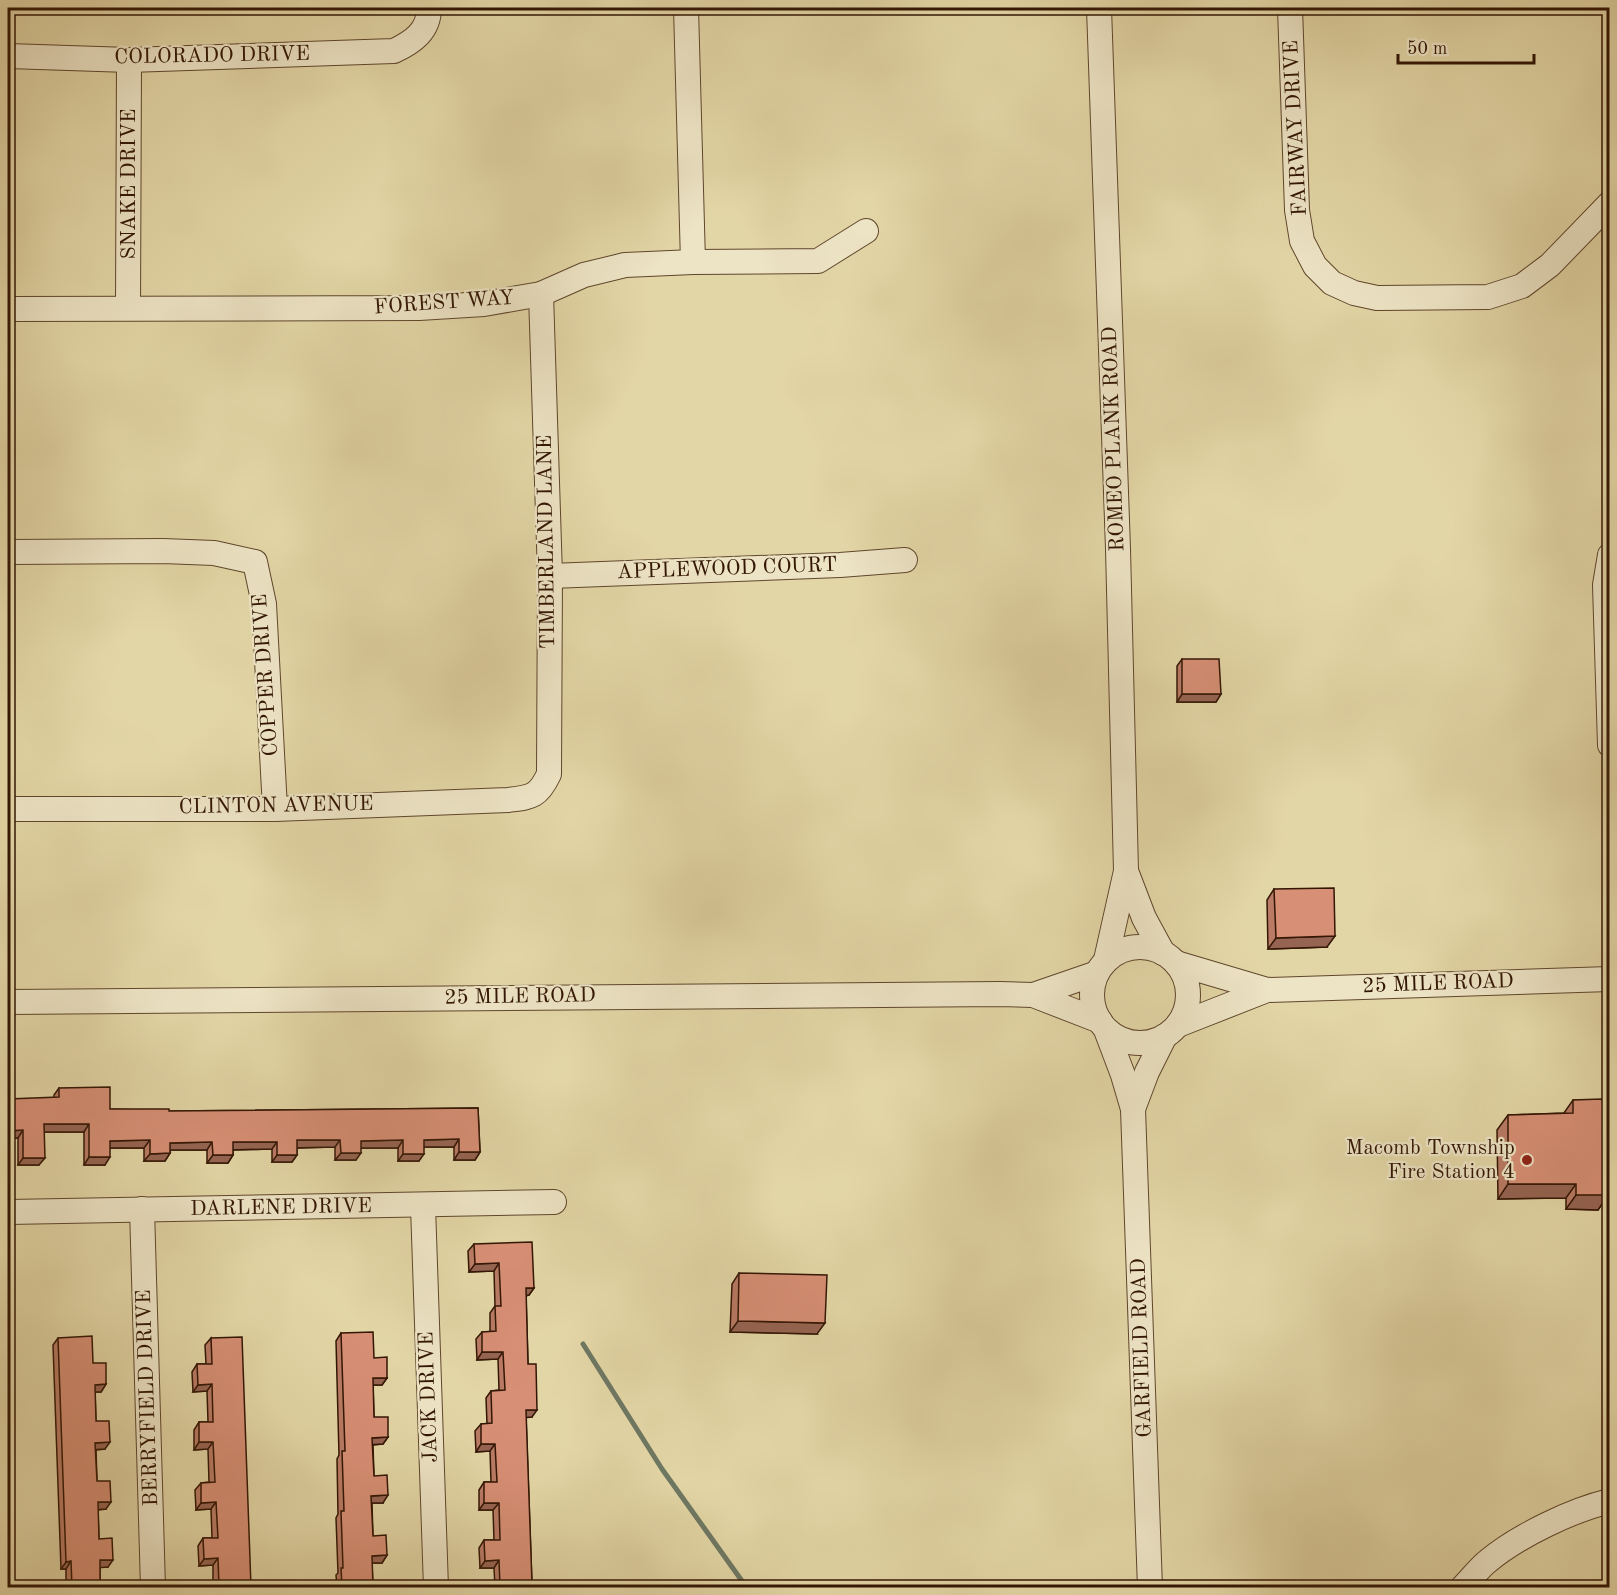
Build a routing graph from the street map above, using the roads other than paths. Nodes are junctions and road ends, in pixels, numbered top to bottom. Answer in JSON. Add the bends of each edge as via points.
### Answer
{"nodes":[{"id":1,"x":429,"y":8,"type":"edge"},
{"id":2,"x":686,"y":8,"type":"edge"},
{"id":3,"x":1099,"y":8,"type":"edge"},
{"id":4,"x":1290,"y":8,"type":"edge"},
{"id":5,"x":8,"y":56,"type":"edge"},
{"id":6,"x":129,"y":60,"type":"junction"},
{"id":7,"x":1610,"y":203,"type":"edge"},
{"id":8,"x":866,"y":231,"type":"dead end"},
{"id":9,"x":693,"y":262,"type":"junction"},
{"id":10,"x":541,"y":294,"type":"junction"},
{"id":11,"x":128,"y":308,"type":"junction"},
{"id":12,"x":8,"y":309,"type":"edge"},
{"id":13,"x":8,"y":552,"type":"edge"},
{"id":14,"x":1610,"y":555,"type":"edge"},
{"id":15,"x":905,"y":560,"type":"dead end"},
{"id":16,"x":550,"y":576,"type":"junction"},
{"id":17,"x":1609,"y":738,"type":"edge"},
{"id":18,"x":1610,"y":745,"type":"edge"},
{"id":19,"x":542,"y":788,"type":"joint"},
{"id":20,"x":8,"y":809,"type":"edge"},
{"id":21,"x":275,"y":809,"type":"junction"},
{"id":22,"x":1126,"y":871,"type":"junction"},
{"id":23,"x":1170,"y":958,"type":"junction"},
{"id":24,"x":1101,"y":967,"type":"junction"},
{"id":25,"x":1610,"y":979,"type":"edge"},
{"id":26,"x":1267,"y":990,"type":"junction"},
{"id":27,"x":1033,"y":995,"type":"junction"},
{"id":28,"x":8,"y":1002,"type":"edge"},
{"id":29,"x":1103,"y":1025,"type":"junction"},
{"id":30,"x":1171,"y":1031,"type":"junction"},
{"id":31,"x":1133,"y":1109,"type":"junction"},
{"id":32,"x":554,"y":1202,"type":"dead end"},
{"id":33,"x":423,"y":1206,"type":"junction"},
{"id":34,"x":142,"y":1209,"type":"junction"},
{"id":35,"x":8,"y":1212,"type":"edge"},
{"id":36,"x":1610,"y":1501,"type":"edge"},
{"id":37,"x":153,"y":1587,"type":"edge"},
{"id":38,"x":436,"y":1587,"type":"edge"},
{"id":39,"x":1150,"y":1587,"type":"edge"},
{"id":40,"x":1462,"y":1587,"type":"edge"}],
"edges":[{"from":1,"to":6,"type":"street","name":"COLORADO DRIVE","via":[[429,18],[415,41],[394,51]]},
{"from":2,"to":9,"type":"street"},
{"from":3,"to":22,"type":"street","name":"ROMEO PLANK ROAD"},
{"from":4,"to":7,"type":"street","name":"FAIRWAY DRIVE","via":[[1297,210],[1302,240],[1316,266],[1332,283],[1377,298],[1488,297],[1522,286],[1550,265]]},
{"from":5,"to":6,"type":"street","name":"COLORADO DRIVE"},
{"from":6,"to":11,"type":"street","name":"SNAKE DRIVE"},
{"from":8,"to":9,"type":"street","name":"FOREST WAY","via":[[818,261]]},
{"from":9,"to":10,"type":"street","name":"FOREST WAY","via":[[625,265],[585,275]]},
{"from":10,"to":11,"type":"street","name":"FOREST WAY","via":[[484,304],[419,308]]},
{"from":10,"to":16,"type":"street","name":"TIMBERLAND LANE"},
{"from":11,"to":12,"type":"street","name":"FOREST WAY"},
{"from":13,"to":21,"type":"street","name":"COPPER DRIVE","via":[[214,553],[255,562],[264,603]]},
{"from":14,"to":17,"type":"street","via":[[1605,585]]},
{"from":15,"to":16,"type":"street","name":"APPLEWOOD COURT"},
{"from":16,"to":19,"type":"street","name":"TIMBERLAND LANE","via":[[549,774]]},
{"from":17,"to":18,"type":"street"},
{"from":19,"to":21,"type":"street","name":"CLINTON AVENUE","via":[[529,797],[508,800]]},
{"from":20,"to":21,"type":"street","name":"CLINTON AVENUE"},
{"from":22,"to":23,"type":"street","name":"ROMEO PLANK ROAD","via":[[1144,918]]},
{"from":22,"to":24,"type":"street","name":"ROMEO PLANK ROAD"},
{"from":23,"to":24,"type":"street","via":[[1149,948],[1133,947],[1119,952]]},
{"from":23,"to":26,"type":"street","name":"25 MILE ROAD"},
{"from":23,"to":30,"type":"street","via":[[1185,978],[1188,994],[1186,1011]]},
{"from":24,"to":27,"type":"street","name":"25 MILE ROAD"},
{"from":24,"to":29,"type":"street","via":[[1092,987],[1092,1002]]},
{"from":25,"to":26,"type":"street","name":"25 MILE ROAD"},
{"from":26,"to":30,"type":"street","name":"25 MILE ROAD"},
{"from":27,"to":28,"type":"street","name":"25 MILE ROAD"},
{"from":27,"to":29,"type":"street","name":"25 MILE ROAD"},
{"from":29,"to":30,"type":"street","via":[[1118,1038],[1133,1043],[1150,1043]]},
{"from":29,"to":31,"type":"street","name":"GARFIELD ROAD"},
{"from":30,"to":31,"type":"street","name":"GARFIELD ROAD","via":[[1147,1072]]},
{"from":31,"to":39,"type":"street","name":"GARFIELD ROAD"},
{"from":32,"to":33,"type":"street","name":"DARLENE DRIVE"},
{"from":33,"to":34,"type":"street","name":"DARLENE DRIVE"},
{"from":33,"to":38,"type":"street","name":"JACK DRIVE"},
{"from":34,"to":35,"type":"street","name":"DARLENE DRIVE"},
{"from":34,"to":37,"type":"street","name":"BERRYFIELD DRIVE"},
{"from":36,"to":40,"type":"street","via":[[1528,1535],[1488,1561]]}]}
